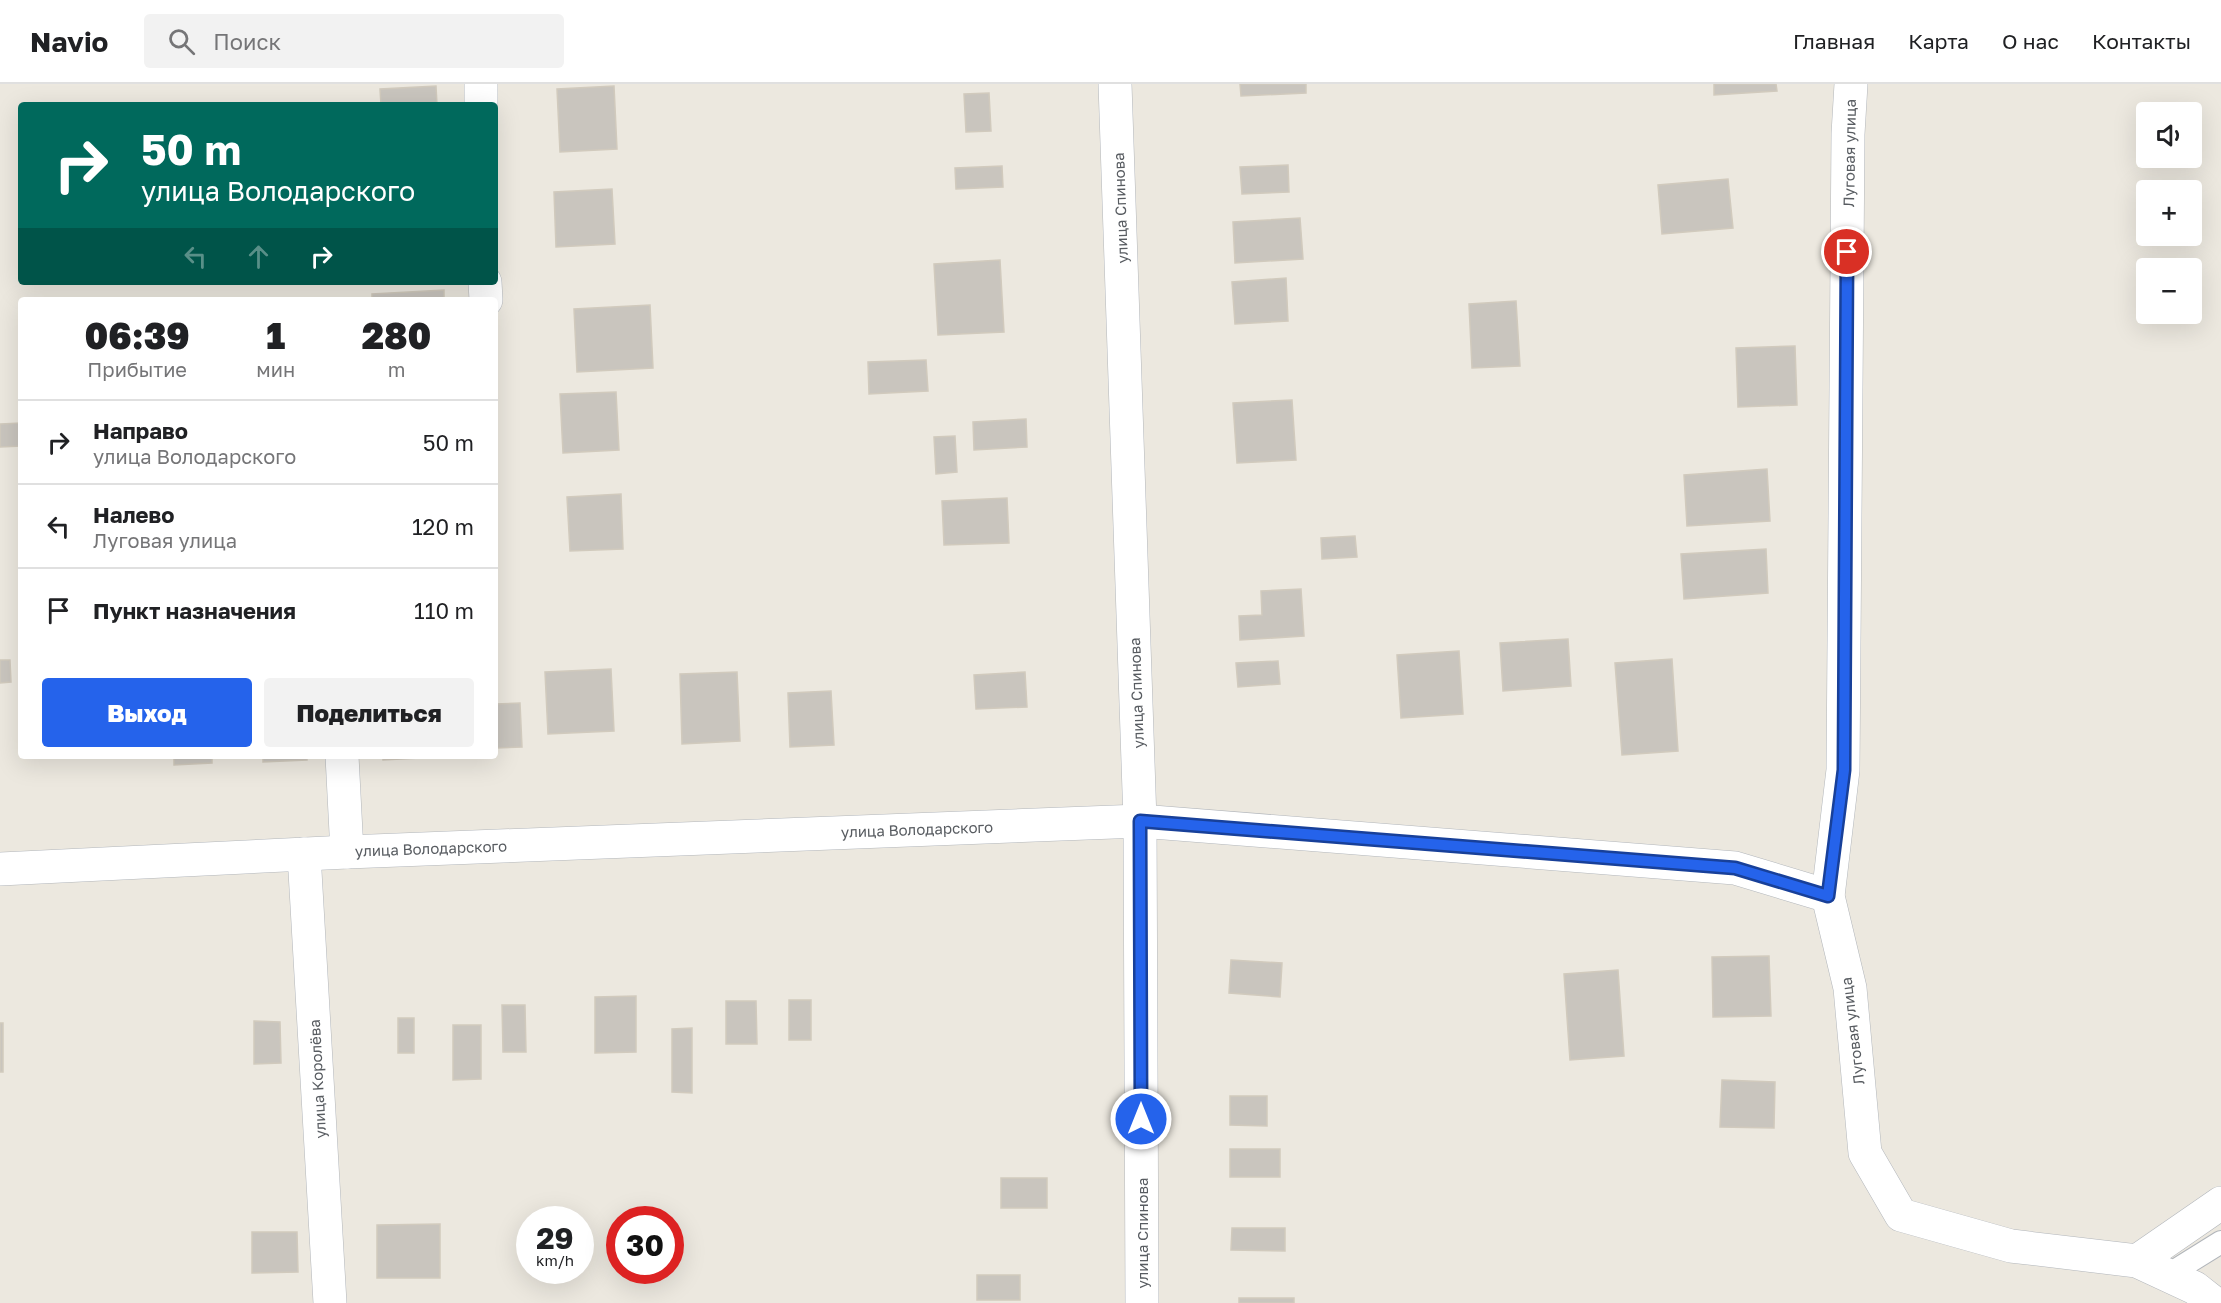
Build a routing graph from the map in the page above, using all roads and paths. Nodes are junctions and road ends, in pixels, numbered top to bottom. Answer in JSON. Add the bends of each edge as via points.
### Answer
{"nodes":[{"id":1,"x":481,"y":84,"type":"edge"},
{"id":2,"x":1116,"y":84,"type":"edge"},
{"id":3,"x":1851,"y":84,"type":"edge"},
{"id":4,"x":481,"y":102,"type":"edge"},
{"id":5,"x":342,"y":759,"type":"edge"},
{"id":6,"x":1140,"y":821,"type":"junction"},
{"id":7,"x":346,"y":852,"type":"junction"},
{"id":8,"x":304,"y":854,"type":"junction"},
{"id":9,"x":0,"y":869,"type":"edge"},
{"id":10,"x":1828,"y":896,"type":"junction"},
{"id":11,"x":2221,"y":1203,"type":"edge"},
{"id":12,"x":2221,"y":1242,"type":"edge"},
{"id":13,"x":2137,"y":1261,"type":"junction"},
{"id":14,"x":2193,"y":1292,"type":"edge"},
{"id":15,"x":330,"y":1303,"type":"edge"},
{"id":16,"x":1142,"y":1303,"type":"edge"}],
"edges":[{"from":1,"to":4,"type":"street"},
{"from":2,"to":6,"type":"street","name":"улица Спинова"},
{"from":3,"to":10,"type":"street","name":"Луговая улица","via":[[1844,770]]},
{"from":5,"to":7,"type":"street"},
{"from":6,"to":7,"type":"street","name":"улица Володарского"},
{"from":6,"to":10,"type":"street","name":"улица Володарского","via":[[1735,868]]},
{"from":6,"to":16,"type":"street","name":"улица Спинова"},
{"from":7,"to":8,"type":"street","name":"улица Володарского"},
{"from":8,"to":9,"type":"street","name":"улица Володарского"},
{"from":8,"to":15,"type":"street","name":"улица Королёва"},
{"from":10,"to":13,"type":"street","name":"Луговая улица","via":[[1850,987],[1865,1154],[1901,1215],[2011,1246]]},
{"from":11,"to":13,"type":"street"},
{"from":12,"to":14,"type":"lane"},
{"from":13,"to":14,"type":"street"}]}
